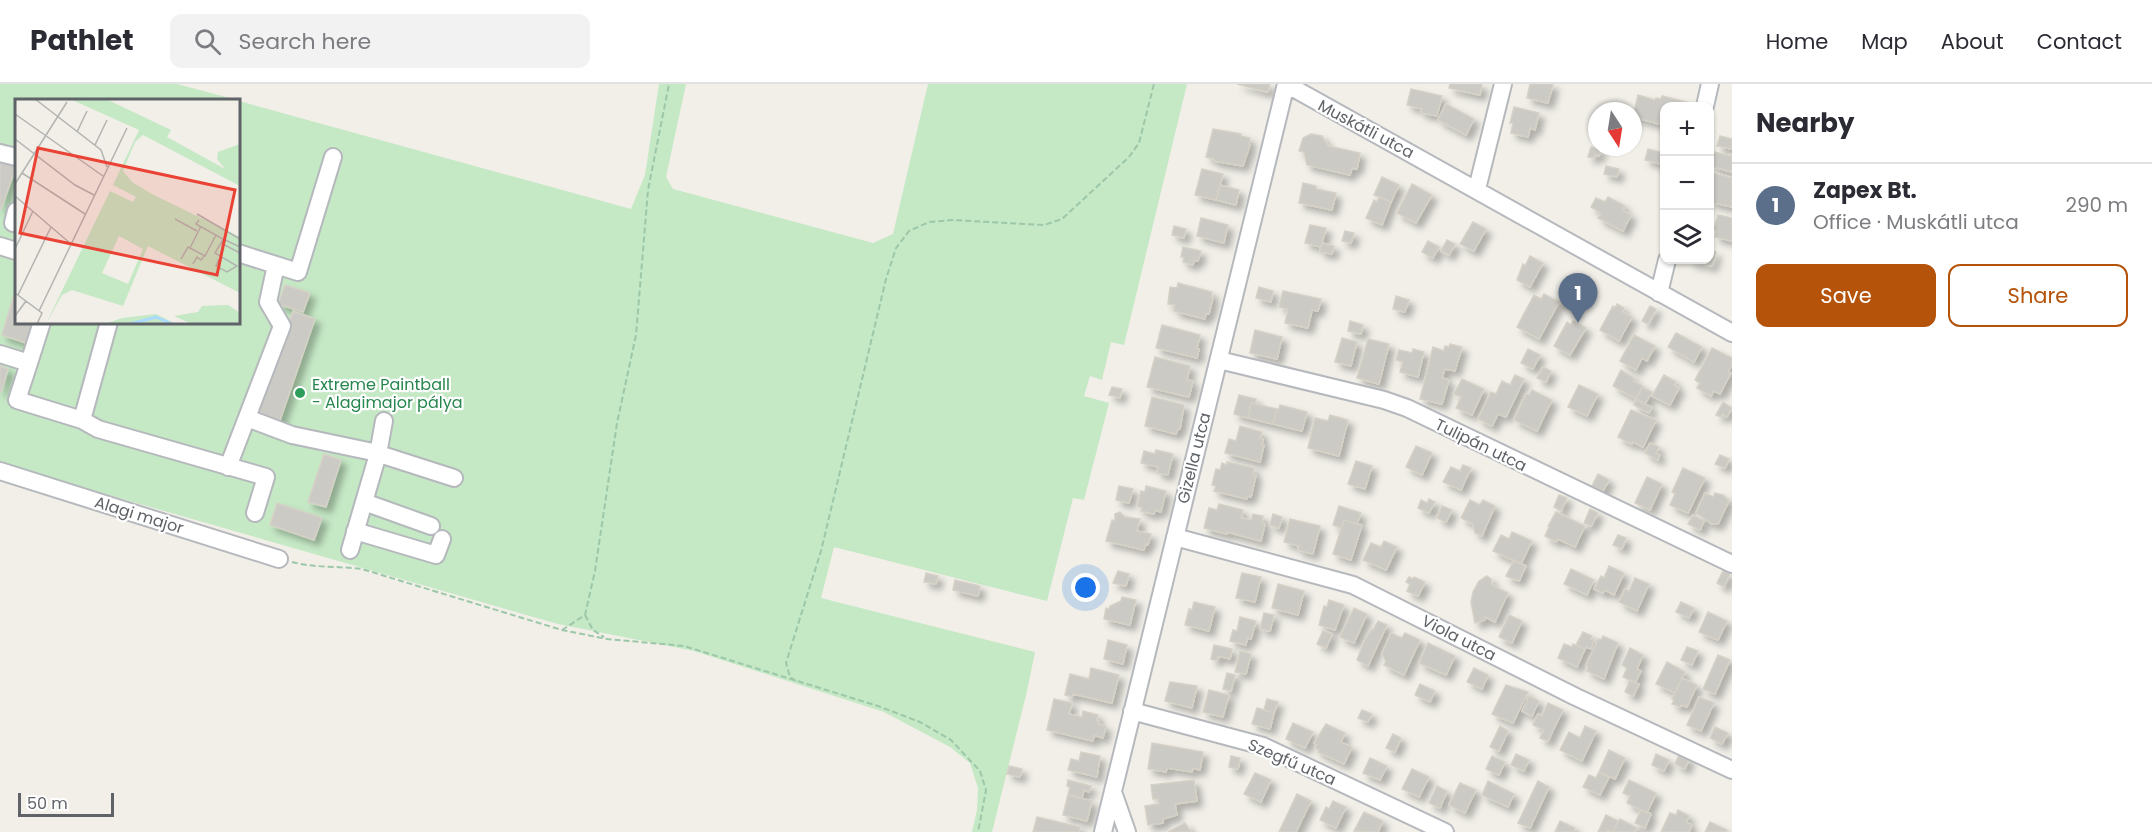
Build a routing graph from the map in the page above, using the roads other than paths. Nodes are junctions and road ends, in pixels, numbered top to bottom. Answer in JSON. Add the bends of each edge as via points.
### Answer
{"nodes":[{"id":1,"x":1286,"y":84,"type":"edge"},
{"id":2,"x":1503,"y":84,"type":"edge"},
{"id":3,"x":1710,"y":84,"type":"edge"},
{"id":4,"x":1706,"y":102,"type":"edge"},
{"id":5,"x":0,"y":153,"type":"edge"},
{"id":6,"x":333,"y":157,"type":"dead end"},
{"id":7,"x":15,"y":158,"type":"edge"},
{"id":8,"x":1478,"y":185,"type":"junction"},
{"id":9,"x":0,"y":246,"type":"edge"},
{"id":10,"x":15,"y":251,"type":"edge"},
{"id":11,"x":240,"y":254,"type":"edge"},
{"id":12,"x":1666,"y":264,"type":"edge"},
{"id":13,"x":276,"y":265,"type":"junction"},
{"id":14,"x":1660,"y":289,"type":"junction"},
{"id":15,"x":1732,"y":323,"type":"edge"},
{"id":16,"x":41,"y":324,"type":"edge"},
{"id":17,"x":108,"y":324,"type":"edge"},
{"id":18,"x":1732,"y":333,"type":"edge"},
{"id":19,"x":0,"y":354,"type":"edge"},
{"id":20,"x":1219,"y":360,"type":"junction"},
{"id":21,"x":29,"y":363,"type":"junction"},
{"id":22,"x":17,"y":400,"type":"junction"},
{"id":23,"x":0,"y":402,"type":"edge"},
{"id":24,"x":247,"y":418,"type":"junction"},
{"id":25,"x":82,"y":420,"type":"junction"},
{"id":26,"x":384,"y":421,"type":"dead end"},
{"id":27,"x":378,"y":454,"type":"junction"},
{"id":28,"x":228,"y":467,"type":"junction"},
{"id":29,"x":0,"y":471,"type":"edge"},
{"id":30,"x":454,"y":478,"type":"dead end"},
{"id":31,"x":364,"y":502,"type":"junction"},
{"id":32,"x":255,"y":513,"type":"dead end"},
{"id":33,"x":431,"y":526,"type":"dead end"},
{"id":34,"x":356,"y":531,"type":"junction"},
{"id":35,"x":1175,"y":537,"type":"junction"},
{"id":36,"x":442,"y":539,"type":"dead end"},
{"id":37,"x":350,"y":550,"type":"dead end"},
{"id":38,"x":279,"y":559,"type":"road end"},
{"id":39,"x":1732,"y":564,"type":"edge"},
{"id":40,"x":1132,"y":711,"type":"junction"},
{"id":41,"x":1732,"y":770,"type":"edge"},
{"id":42,"x":1113,"y":791,"type":"junction"},
{"id":43,"x":1103,"y":832,"type":"edge"},
{"id":44,"x":1127,"y":832,"type":"edge"},
{"id":45,"x":1445,"y":832,"type":"edge"}],
"edges":[{"from":1,"to":8,"type":"street","name":"Muskátli utca"},
{"from":1,"to":20,"type":"street","name":"Gizella utca"},
{"from":2,"to":8,"type":"street"},
{"from":3,"to":4,"type":"street"},
{"from":5,"to":7,"type":"street"},
{"from":6,"to":13,"type":"street","via":[[298,272]]},
{"from":8,"to":14,"type":"street","name":"Muskátli utca"},
{"from":9,"to":10,"type":"street"},
{"from":11,"to":13,"type":"street"},
{"from":12,"to":14,"type":"street"},
{"from":13,"to":24,"type":"street","via":[[268,302],[282,326]]},
{"from":14,"to":15,"type":"street","name":"Muskátli utca"},
{"from":14,"to":18,"type":"street","name":"Muskátli utca"},
{"from":16,"to":21,"type":"street"},
{"from":17,"to":25,"type":"street"},
{"from":19,"to":21,"type":"street"},
{"from":20,"to":35,"type":"street","name":"Gizella utca"},
{"from":20,"to":39,"type":"street","name":"Tulipán utca","via":[[1407,408]]},
{"from":21,"to":22,"type":"street"},
{"from":22,"to":23,"type":"street"},
{"from":22,"to":25,"type":"street"},
{"from":24,"to":27,"type":"street","via":[[292,435]]},
{"from":24,"to":28,"type":"street"},
{"from":25,"to":28,"type":"street","via":[[98,429]]},
{"from":26,"to":27,"type":"street"},
{"from":27,"to":30,"type":"street"},
{"from":27,"to":31,"type":"street"},
{"from":28,"to":32,"type":"street","via":[[266,477]]},
{"from":29,"to":38,"type":"street","name":"Alagi major"},
{"from":31,"to":33,"type":"street"},
{"from":31,"to":34,"type":"street"},
{"from":34,"to":36,"type":"street","via":[[436,555]]},
{"from":34,"to":37,"type":"street"},
{"from":35,"to":40,"type":"street","name":"Gizella utca"},
{"from":35,"to":41,"type":"street","name":"Viola utca","via":[[1353,585],[1576,698]]},
{"from":40,"to":42,"type":"street","name":"Gizella utca"},
{"from":40,"to":45,"type":"street","name":"Szegfű utca","via":[[1263,746]]},
{"from":42,"to":43,"type":"street","name":"Gizella utca"},
{"from":42,"to":44,"type":"street"}]}
